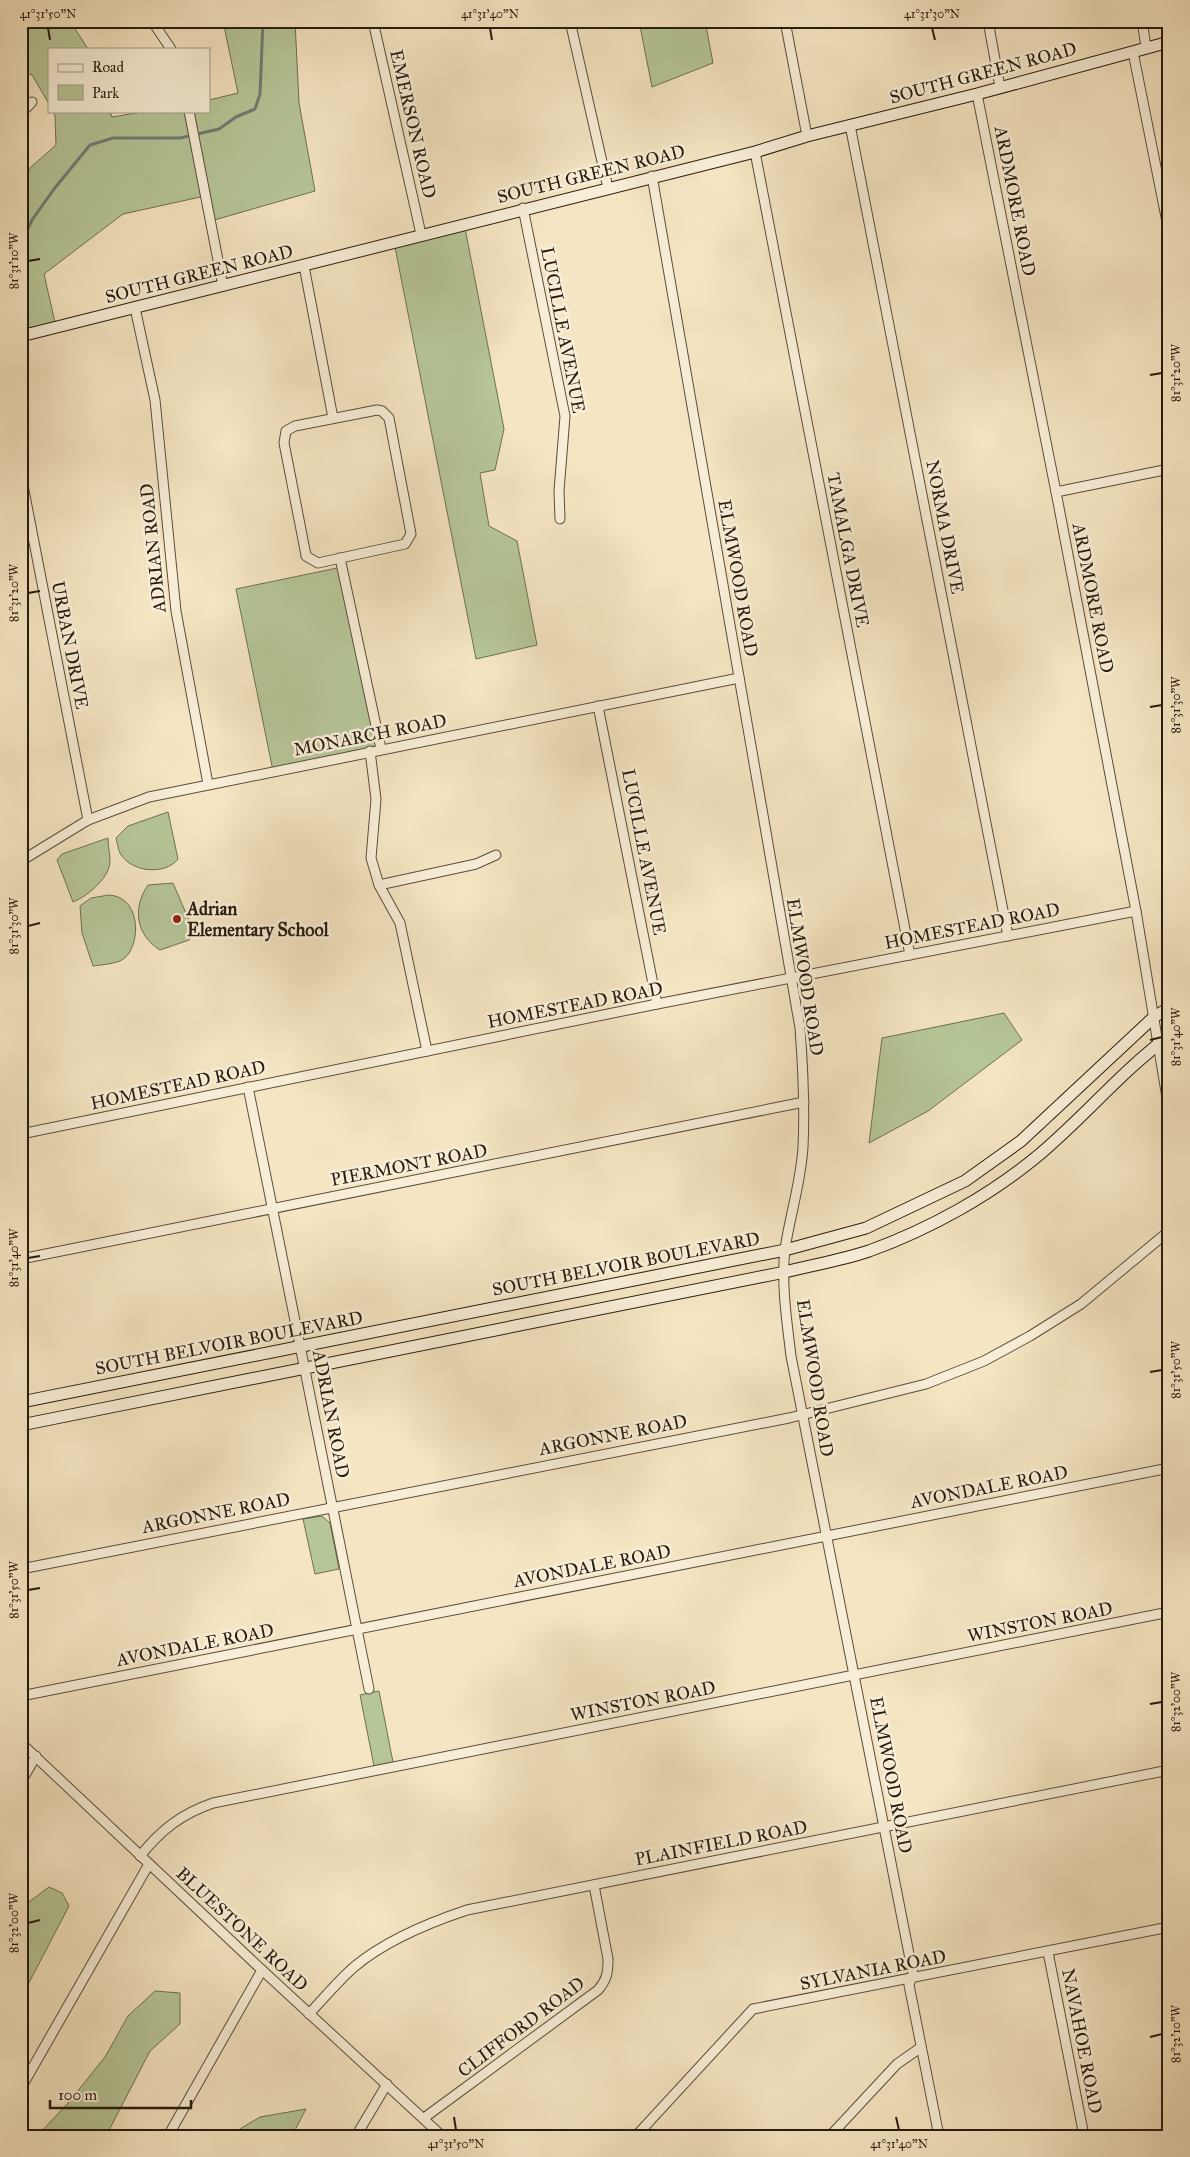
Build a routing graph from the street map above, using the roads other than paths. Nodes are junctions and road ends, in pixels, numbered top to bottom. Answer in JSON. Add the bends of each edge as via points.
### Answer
{"nodes":[{"id":1,"x":152,"y":21,"type":"edge"},
{"id":2,"x":373,"y":21,"type":"edge"},
{"id":3,"x":570,"y":21,"type":"edge"},
{"id":4,"x":785,"y":21,"type":"edge"},
{"id":5,"x":988,"y":21,"type":"edge"},
{"id":6,"x":1142,"y":21,"type":"edge"},
{"id":7,"x":1169,"y":42,"type":"edge"},
{"id":8,"x":1146,"y":47,"type":"junction"},
{"id":9,"x":170,"y":48,"type":"edge"},
{"id":10,"x":1133,"y":52,"type":"junction"},
{"id":11,"x":1000,"y":87,"type":"junction"},
{"id":12,"x":977,"y":94,"type":"junction"},
{"id":13,"x":32,"y":102,"type":"dead end"},
{"id":14,"x":21,"y":112,"type":"edge"},
{"id":15,"x":189,"y":112,"type":"edge"},
{"id":16,"x":850,"y":125,"type":"junction"},
{"id":17,"x":807,"y":136,"type":"junction"},
{"id":18,"x":755,"y":152,"type":"junction"},
{"id":19,"x":652,"y":176,"type":"junction"},
{"id":20,"x":608,"y":188,"type":"junction"},
{"id":21,"x":1165,"y":198,"type":"edge"},
{"id":22,"x":523,"y":208,"type":"junction"},
{"id":23,"x":1169,"y":232,"type":"edge"},
{"id":24,"x":421,"y":234,"type":"junction"},
{"id":25,"x":304,"y":266,"type":"junction"},
{"id":26,"x":223,"y":286,"type":"junction"},
{"id":27,"x":136,"y":308,"type":"junction"},
{"id":28,"x":21,"y":336,"type":"edge"},
{"id":29,"x":333,"y":418,"type":"junction"},
{"id":30,"x":1169,"y":469,"type":"edge"},
{"id":31,"x":21,"y":475,"type":"edge"},
{"id":32,"x":1056,"y":492,"type":"junction"},
{"id":33,"x":560,"y":519,"type":"dead end"},
{"id":34,"x":340,"y":558,"type":"junction"},
{"id":35,"x":739,"y":678,"type":"junction"},
{"id":36,"x":598,"y":706,"type":"junction"},
{"id":37,"x":381,"y":749,"type":"junction"},
{"id":38,"x":370,"y":751,"type":"junction"},
{"id":39,"x":208,"y":784,"type":"junction"},
{"id":40,"x":88,"y":820,"type":"junction"},
{"id":41,"x":496,"y":855,"type":"dead end"},
{"id":42,"x":21,"y":861,"type":"edge"},
{"id":43,"x":379,"y":885,"type":"junction"},
{"id":44,"x":1136,"y":912,"type":"junction"},
{"id":45,"x":1008,"y":936,"type":"junction"},
{"id":46,"x":910,"y":955,"type":"junction"},
{"id":47,"x":789,"y":979,"type":"junction"},
{"id":48,"x":657,"y":1004,"type":"junction"},
{"id":49,"x":1169,"y":1008,"type":"edge"},
{"id":50,"x":1154,"y":1017,"type":"junction"},
{"id":51,"x":1169,"y":1036,"type":"edge"},
{"id":52,"x":1158,"y":1044,"type":"junction"},
{"id":53,"x":427,"y":1051,"type":"junction"},
{"id":54,"x":248,"y":1087,"type":"junction"},
{"id":55,"x":804,"y":1102,"type":"junction"},
{"id":56,"x":1169,"y":1110,"type":"edge"},
{"id":57,"x":21,"y":1134,"type":"edge"},
{"id":58,"x":272,"y":1210,"type":"junction"},
{"id":59,"x":1169,"y":1231,"type":"edge"},
{"id":60,"x":785,"y":1250,"type":"junction"},
{"id":61,"x":21,"y":1259,"type":"edge"},
{"id":62,"x":785,"y":1272,"type":"junction"},
{"id":63,"x":301,"y":1346,"type":"junction"},
{"id":64,"x":306,"y":1368,"type":"junction"},
{"id":65,"x":21,"y":1402,"type":"edge"},
{"id":66,"x":801,"y":1415,"type":"junction"},
{"id":67,"x":21,"y":1425,"type":"edge"},
{"id":68,"x":1169,"y":1468,"type":"edge"},
{"id":69,"x":332,"y":1507,"type":"junction"},
{"id":70,"x":827,"y":1537,"type":"junction"},
{"id":71,"x":21,"y":1569,"type":"edge"},
{"id":72,"x":1169,"y":1612,"type":"edge"},
{"id":73,"x":358,"y":1629,"type":"junction"},
{"id":74,"x":854,"y":1676,"type":"junction"},
{"id":75,"x":369,"y":1689,"type":"dead end"},
{"id":76,"x":21,"y":1696,"type":"edge"},
{"id":77,"x":21,"y":1743,"type":"edge"},
{"id":78,"x":36,"y":1756,"type":"junction"},
{"id":79,"x":1169,"y":1770,"type":"edge"},
{"id":80,"x":21,"y":1782,"type":"edge"},
{"id":81,"x":885,"y":1827,"type":"junction"},
{"id":82,"x":140,"y":1856,"type":"junction"},
{"id":83,"x":148,"y":1864,"type":"junction"},
{"id":84,"x":594,"y":1885,"type":"junction"},
{"id":85,"x":1169,"y":1927,"type":"edge"},
{"id":86,"x":1048,"y":1952,"type":"junction"},
{"id":87,"x":262,"y":1970,"type":"junction"},
{"id":88,"x":912,"y":1979,"type":"junction"},
{"id":89,"x":309,"y":2014,"type":"junction"},
{"id":90,"x":920,"y":2048,"type":"junction"},
{"id":91,"x":387,"y":2084,"type":"junction"},
{"id":92,"x":21,"y":2088,"type":"edge"},
{"id":93,"x":424,"y":2118,"type":"junction"},
{"id":94,"x":168,"y":2136,"type":"edge"},
{"id":95,"x":356,"y":2136,"type":"edge"},
{"id":96,"x":442,"y":2136,"type":"edge"},
{"id":97,"x":636,"y":2136,"type":"edge"},
{"id":98,"x":830,"y":2136,"type":"edge"},
{"id":99,"x":938,"y":2136,"type":"edge"},
{"id":100,"x":1084,"y":2136,"type":"edge"}],
"edges":[{"from":1,"to":9,"type":"street"},
{"from":2,"to":24,"type":"street","name":"EMERSON ROAD"},
{"from":3,"to":20,"type":"street"},
{"from":4,"to":17,"type":"street"},
{"from":5,"to":11,"type":"street"},
{"from":6,"to":8,"type":"street"},
{"from":7,"to":8,"type":"street","name":"SOUTH GREEN ROAD"},
{"from":8,"to":10,"type":"street","name":"SOUTH GREEN ROAD"},
{"from":10,"to":11,"type":"street","name":"SOUTH GREEN ROAD"},
{"from":10,"to":21,"type":"street"},
{"from":11,"to":12,"type":"street","name":"SOUTH GREEN ROAD"},
{"from":12,"to":16,"type":"street","name":"SOUTH GREEN ROAD"},
{"from":12,"to":32,"type":"street","name":"ARDMORE ROAD"},
{"from":13,"to":14,"type":"street"},
{"from":15,"to":26,"type":"street"},
{"from":16,"to":17,"type":"street","name":"SOUTH GREEN ROAD"},
{"from":16,"to":45,"type":"street","name":"NORMA DRIVE"},
{"from":17,"to":18,"type":"street","name":"SOUTH GREEN ROAD"},
{"from":18,"to":19,"type":"street","name":"SOUTH GREEN ROAD"},
{"from":18,"to":46,"type":"street","name":"TAMALGA DRIVE"},
{"from":19,"to":20,"type":"street","name":"SOUTH GREEN ROAD"},
{"from":19,"to":35,"type":"street","name":"ELMWOOD ROAD"},
{"from":20,"to":22,"type":"street","name":"SOUTH GREEN ROAD"},
{"from":21,"to":23,"type":"street"},
{"from":22,"to":24,"type":"street","name":"SOUTH GREEN ROAD"},
{"from":22,"to":33,"type":"street","name":"LUCILLE AVENUE","via":[[565,416]]},
{"from":24,"to":25,"type":"street","name":"SOUTH GREEN ROAD"},
{"from":25,"to":26,"type":"street","name":"SOUTH GREEN ROAD"},
{"from":25,"to":29,"type":"street"},
{"from":26,"to":27,"type":"street","name":"SOUTH GREEN ROAD"},
{"from":27,"to":28,"type":"street","name":"SOUTH GREEN ROAD"},
{"from":27,"to":39,"type":"street","name":"ADRIAN ROAD","via":[[157,417],[177,618]]},
{"from":29,"to":34,"type":"street","via":[[289,428],[284,443],[306,556],[318,563]]},
{"from":29,"to":34,"type":"street","via":[[377,410],[389,418],[411,534],[405,544]]},
{"from":30,"to":32,"type":"street"},
{"from":31,"to":40,"type":"street","name":"URBAN DRIVE"},
{"from":32,"to":44,"type":"street","name":"ARDMORE ROAD"},
{"from":34,"to":37,"type":"street"},
{"from":35,"to":36,"type":"street","name":"MONARCH ROAD"},
{"from":35,"to":47,"type":"street","name":"ELMWOOD ROAD"},
{"from":36,"to":37,"type":"street","name":"MONARCH ROAD"},
{"from":36,"to":48,"type":"street","name":"LUCILLE AVENUE"},
{"from":37,"to":38,"type":"street","name":"MONARCH ROAD"},
{"from":38,"to":39,"type":"street","name":"MONARCH ROAD"},
{"from":38,"to":43,"type":"street","via":[[376,800],[371,858]]},
{"from":39,"to":40,"type":"street","name":"MONARCH ROAD","via":[[149,797]]},
{"from":40,"to":42,"type":"street","name":"MONARCH ROAD"},
{"from":41,"to":43,"type":"street","via":[[476,864]]},
{"from":43,"to":53,"type":"street","via":[[402,929]]},
{"from":44,"to":45,"type":"street","name":"HOMESTEAD ROAD"},
{"from":44,"to":50,"type":"street","name":"ARDMORE ROAD"},
{"from":45,"to":46,"type":"street","name":"HOMESTEAD ROAD"},
{"from":46,"to":47,"type":"street","name":"HOMESTEAD ROAD"},
{"from":47,"to":48,"type":"street","name":"HOMESTEAD ROAD"},
{"from":47,"to":55,"type":"street","name":"ELMWOOD ROAD","via":[[800,1028]]},
{"from":48,"to":53,"type":"street","name":"HOMESTEAD ROAD"},
{"from":49,"to":50,"type":"street","name":"SOUTH BELVOIR BOULEVARD"},
{"from":50,"to":52,"type":"street","name":"ARDMORE ROAD"},
{"from":50,"to":60,"type":"street","name":"SOUTH BELVOIR BOULEVARD","via":[[1021,1141],[965,1181],[866,1228]]},
{"from":51,"to":52,"type":"street"},
{"from":52,"to":56,"type":"street","name":"ARDMORE ROAD"},
{"from":52,"to":62,"type":"street","via":[[1040,1154],[1009,1178],[901,1238],[868,1251]]},
{"from":53,"to":54,"type":"street","name":"HOMESTEAD ROAD"},
{"from":54,"to":57,"type":"street","name":"HOMESTEAD ROAD"},
{"from":54,"to":58,"type":"street","name":"ADRIAN ROAD"},
{"from":55,"to":58,"type":"street","name":"PIERMONT ROAD"},
{"from":55,"to":60,"type":"street","name":"ELMWOOD ROAD","via":[[800,1167]]},
{"from":58,"to":61,"type":"street","name":"PIERMONT ROAD"},
{"from":58,"to":63,"type":"street","name":"ADRIAN ROAD"},
{"from":59,"to":66,"type":"street","name":"ARGONNE ROAD","via":[[1081,1304],[984,1361],[926,1384]]},
{"from":60,"to":62,"type":"street","name":"ELMWOOD ROAD"},
{"from":60,"to":63,"type":"street","name":"SOUTH BELVOIR BOULEVARD"},
{"from":62,"to":64,"type":"street"},
{"from":62,"to":66,"type":"street","name":"ELMWOOD ROAD","via":[[789,1340]]},
{"from":63,"to":64,"type":"street","name":"ADRIAN ROAD"},
{"from":63,"to":65,"type":"street","name":"SOUTH BELVOIR BOULEVARD"},
{"from":64,"to":67,"type":"street"},
{"from":64,"to":69,"type":"street","name":"ADRIAN ROAD"},
{"from":66,"to":69,"type":"street","name":"ARGONNE ROAD"},
{"from":66,"to":70,"type":"street","name":"ELMWOOD ROAD"},
{"from":68,"to":70,"type":"street","name":"AVONDALE ROAD"},
{"from":69,"to":71,"type":"street","name":"ARGONNE ROAD"},
{"from":69,"to":73,"type":"street","name":"ADRIAN ROAD"},
{"from":70,"to":73,"type":"street","name":"AVONDALE ROAD"},
{"from":70,"to":74,"type":"street","name":"ELMWOOD ROAD"},
{"from":72,"to":74,"type":"street","name":"WINSTON ROAD"},
{"from":73,"to":75,"type":"street","name":"ADRIAN ROAD"},
{"from":73,"to":76,"type":"street","name":"AVONDALE ROAD"},
{"from":74,"to":81,"type":"street","name":"ELMWOOD ROAD"},
{"from":74,"to":82,"type":"street","name":"WINSTON ROAD","via":[[213,1803],[195,1809],[167,1826]]},
{"from":77,"to":78,"type":"street","name":"BLUESTONE ROAD"},
{"from":78,"to":80,"type":"street"},
{"from":78,"to":82,"type":"street","name":"BLUESTONE ROAD"},
{"from":79,"to":81,"type":"street","name":"PLAINFIELD ROAD"},
{"from":81,"to":84,"type":"street","name":"PLAINFIELD ROAD"},
{"from":81,"to":88,"type":"street","name":"ELMWOOD ROAD","via":[[914,1974]]},
{"from":82,"to":83,"type":"street","name":"BLUESTONE ROAD"},
{"from":83,"to":87,"type":"street","name":"BLUESTONE ROAD"},
{"from":83,"to":92,"type":"street"},
{"from":84,"to":89,"type":"street","name":"PLAINFIELD ROAD","via":[[488,1905],[424,1926],[362,1961]]},
{"from":84,"to":93,"type":"street","name":"CLIFFORD ROAD","via":[[608,1959],[604,1983]]},
{"from":85,"to":86,"type":"street","name":"SYLVANIA ROAD"},
{"from":86,"to":88,"type":"street","name":"SYLVANIA ROAD"},
{"from":86,"to":100,"type":"street","name":"NAVAHOE ROAD"},
{"from":87,"to":89,"type":"street","name":"BLUESTONE ROAD"},
{"from":87,"to":94,"type":"street"},
{"from":88,"to":90,"type":"street","name":"ELMWOOD ROAD","via":[[909,1985]]},
{"from":88,"to":97,"type":"street","name":"SYLVANIA ROAD","via":[[753,2010]]},
{"from":89,"to":91,"type":"street","name":"BLUESTONE ROAD"},
{"from":90,"to":98,"type":"street","via":[[897,2064]]},
{"from":90,"to":99,"type":"street","name":"ELMWOOD ROAD"},
{"from":91,"to":93,"type":"street","name":"BLUESTONE ROAD"},
{"from":91,"to":95,"type":"street"},
{"from":93,"to":96,"type":"street","name":"BLUESTONE ROAD"}]}
